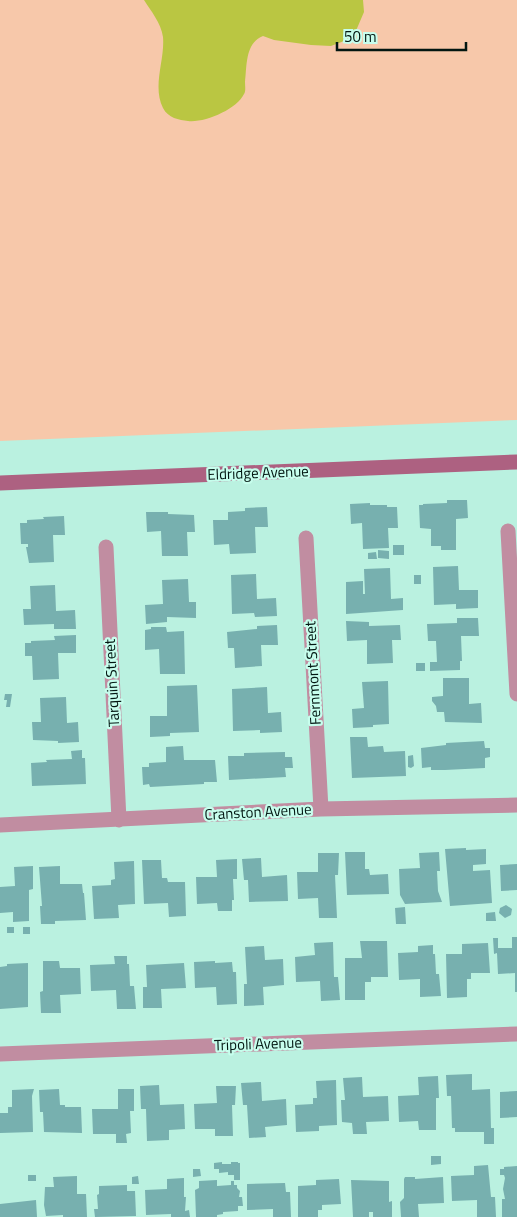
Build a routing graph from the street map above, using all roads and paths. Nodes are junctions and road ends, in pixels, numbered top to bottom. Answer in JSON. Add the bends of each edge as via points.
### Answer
{"nodes":[{"id":1,"x":517,"y":462,"type":"edge"},
{"id":2,"x":0,"y":484,"type":"edge"},
{"id":3,"x":508,"y":531,"type":"dead end"},
{"id":4,"x":306,"y":538,"type":"dead end"},
{"id":5,"x":106,"y":547,"type":"dead end"},
{"id":6,"x":517,"y":694,"type":"edge"},
{"id":7,"x":517,"y":806,"type":"edge"},
{"id":8,"x":321,"y":808,"type":"junction"},
{"id":9,"x":118,"y":820,"type":"junction"},
{"id":10,"x":0,"y":824,"type":"edge"},
{"id":11,"x":517,"y":1034,"type":"edge"},
{"id":12,"x":0,"y":1054,"type":"edge"}],
"edges":[{"from":1,"to":2,"type":"street","name":"Eldridge Avenue"},
{"from":3,"to":6,"type":"street"},
{"from":4,"to":8,"type":"street","name":"Fernmont Street"},
{"from":5,"to":9,"type":"street","name":"Tarquin Street"},
{"from":7,"to":8,"type":"street","name":"Cranston Avenue"},
{"from":8,"to":9,"type":"street","name":"Cranston Avenue"},
{"from":9,"to":10,"type":"street","name":"Cranston Avenue"},
{"from":11,"to":12,"type":"street","name":"Tripoli Avenue"}]}
